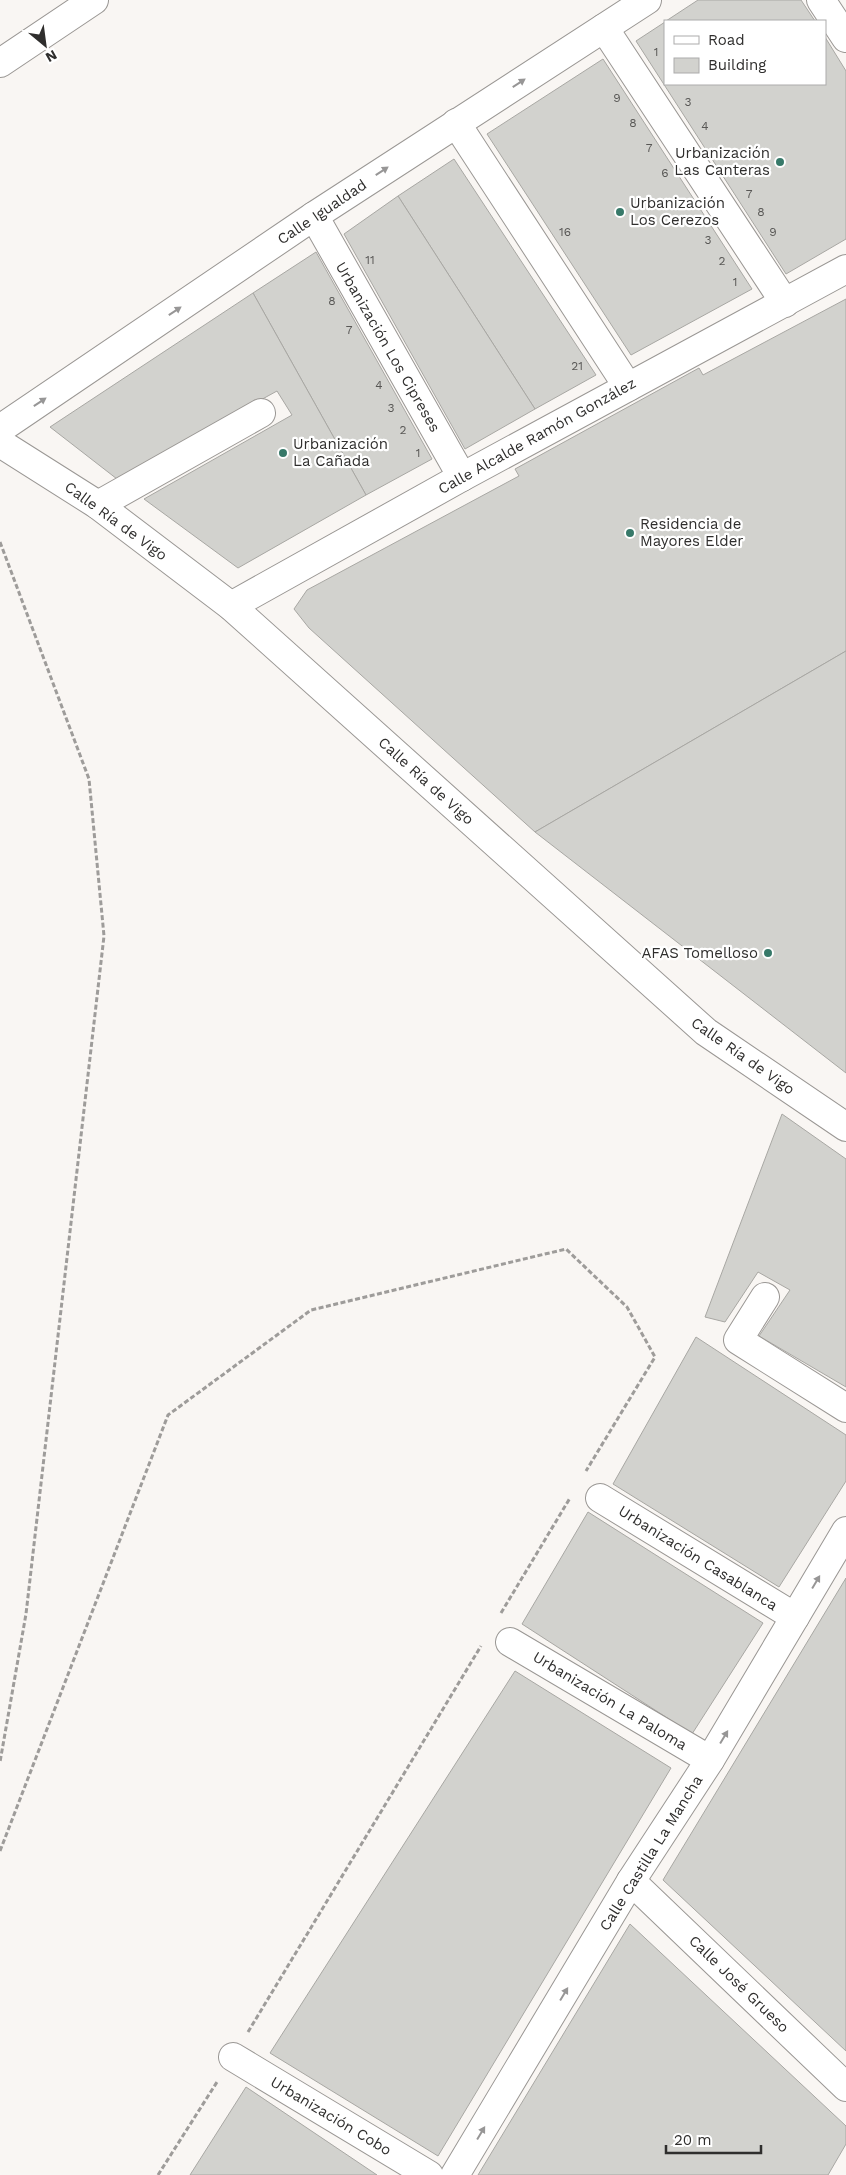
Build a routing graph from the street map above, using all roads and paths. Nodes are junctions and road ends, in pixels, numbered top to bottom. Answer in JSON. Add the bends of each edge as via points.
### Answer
{"nodes":[{"id":1,"x":94,"y":0,"type":"edge"},
{"id":2,"x":648,"y":0,"type":"edge"},
{"id":3,"x":821,"y":0,"type":"edge"},
{"id":4,"x":604,"y":28,"type":"junction"},
{"id":5,"x":846,"y":38,"type":"edge"},
{"id":6,"x":0,"y":63,"type":"edge"},
{"id":7,"x":456,"y":123,"type":"junction"},
{"id":8,"x":314,"y":216,"type":"junction"},
{"id":9,"x":846,"y":269,"type":"edge"},
{"id":10,"x":785,"y":303,"type":"junction"},
{"id":11,"x":628,"y":387,"type":"junction"},
{"id":12,"x":261,"y":414,"type":"dead end"},
{"id":13,"x":0,"y":429,"type":"edge"},
{"id":14,"x":0,"y":443,"type":"edge"},
{"id":15,"x":462,"y":477,"type":"junction"},
{"id":16,"x":98,"y":505,"type":"junction"},
{"id":17,"x":0,"y":542,"type":"edge"},
{"id":18,"x":231,"y":606,"type":"junction"},
{"id":19,"x":846,"y":1127,"type":"edge"},
{"id":20,"x":765,"y":1297,"type":"dead end"},
{"id":21,"x":846,"y":1408,"type":"edge"},
{"id":22,"x":583,"y":1477,"type":"dead end"},
{"id":23,"x":572,"y":1494,"type":"dead end"},
{"id":24,"x":600,"y":1498,"type":"dead end"},
{"id":25,"x":846,"y":1531,"type":"edge"},
{"id":26,"x":500,"y":1613,"type":"dead end"},
{"id":27,"x":795,"y":1618,"type":"junction"},
{"id":28,"x":497,"y":1640,"type":"joint"},
{"id":29,"x":710,"y":1760,"type":"junction"},
{"id":30,"x":0,"y":1762,"type":"edge"},
{"id":31,"x":0,"y":1851,"type":"edge"},
{"id":32,"x":631,"y":1881,"type":"junction"},
{"id":33,"x":233,"y":2057,"type":"junction"},
{"id":34,"x":846,"y":2087,"type":"edge"},
{"id":35,"x":158,"y":2175,"type":"edge"},
{"id":36,"x":429,"y":2175,"type":"edge"},
{"id":37,"x":456,"y":2175,"type":"edge"}],
"edges":[{"from":1,"to":6,"type":"street"},
{"from":2,"to":4,"type":"street","name":"Calle Igualdad"},
{"from":3,"to":5,"type":"street"},
{"from":7,"to":4,"type":"street","name":"Calle Igualdad","one_way":true},
{"from":4,"to":10,"type":"street"},
{"from":8,"to":7,"type":"street","name":"Calle Igualdad","one_way":true},
{"from":7,"to":11,"type":"street"},
{"from":13,"to":8,"type":"street","name":"Calle Igualdad","one_way":true},
{"from":8,"to":15,"type":"street","name":"Urbanización Los Cipreses"},
{"from":9,"to":10,"type":"street","name":"Calle Alcalde Ramón González"},
{"from":10,"to":11,"type":"street","name":"Calle Alcalde Ramón González"},
{"from":11,"to":15,"type":"street","name":"Calle Alcalde Ramón González"},
{"from":12,"to":16,"type":"street"},
{"from":14,"to":16,"type":"street","name":"Calle Ría de Vigo"},
{"from":15,"to":18,"type":"street","name":"Calle Alcalde Ramón González"},
{"from":16,"to":18,"type":"street","name":"Calle Ría de Vigo"},
{"from":17,"to":30,"type":"path","via":[[88,780],[104,936],[26,1614]]},
{"from":18,"to":19,"type":"street","name":"Calle Ría de Vigo","via":[[706,1032]]},
{"from":20,"to":21,"type":"street","via":[[738,1340]]},
{"from":22,"to":31,"type":"path","via":[[655,1357],[627,1308],[566,1249],[311,1310],[168,1415]]},
{"from":23,"to":26,"type":"path"},
{"from":24,"to":27,"type":"street","name":"Urbanización Casablanca"},
{"from":27,"to":25,"type":"street","name":"Calle Castilla La Mancha","one_way":true},
{"from":29,"to":27,"type":"street","name":"Calle Castilla La Mancha","one_way":true},
{"from":28,"to":29,"type":"street","name":"Urbanización La Paloma"},
{"from":28,"to":33,"type":"path"},
{"from":29,"to":32,"type":"street","name":"Calle Castilla La Mancha"},
{"from":32,"to":34,"type":"street","name":"Calle José Grueso"},
{"from":37,"to":32,"type":"street","name":"Calle Castilla La Mancha","one_way":true},
{"from":33,"to":35,"type":"path"},
{"from":33,"to":36,"type":"street","name":"Urbanización Cobo"}]}
